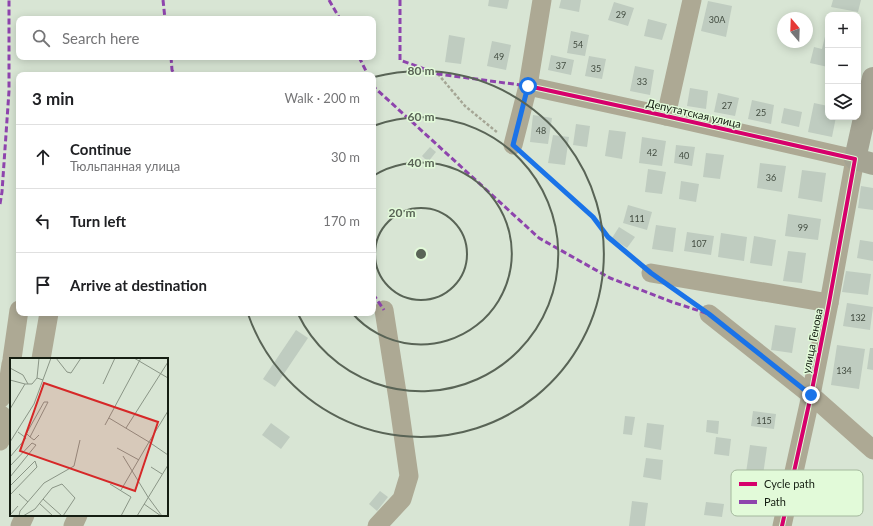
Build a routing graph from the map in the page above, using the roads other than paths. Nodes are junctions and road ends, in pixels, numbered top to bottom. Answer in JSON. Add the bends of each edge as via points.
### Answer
{"nodes":[{"id":1,"x":542,"y":0,"type":"edge"},
{"id":2,"x":692,"y":0,"type":"edge"},
{"id":3,"x":873,"y":78,"type":"edge"},
{"id":4,"x":528,"y":86,"type":"junction"},
{"id":5,"x":666,"y":116,"type":"junction"},
{"id":6,"x":513,"y":145,"type":"road end"},
{"id":7,"x":864,"y":162,"type":"edge"},
{"id":8,"x":651,"y":273,"type":"road end"},
{"id":9,"x":829,"y":303,"type":"junction"},
{"id":10,"x":384,"y":310,"type":"dead end"},
{"id":11,"x":709,"y":314,"type":"road end"},
{"id":12,"x":18,"y":316,"type":"edge"},
{"id":13,"x":48,"y":316,"type":"edge"},
{"id":14,"x":12,"y":358,"type":"edge"},
{"id":15,"x":41,"y":358,"type":"edge"},
{"id":16,"x":10,"y":370,"type":"edge"},
{"id":17,"x":6,"y":394,"type":"edge"},
{"id":18,"x":811,"y":395,"type":"junction"},
{"id":19,"x":0,"y":414,"type":"edge"},
{"id":20,"x":0,"y":441,"type":"edge"},
{"id":21,"x":873,"y":450,"type":"edge"},
{"id":22,"x":794,"y":470,"type":"edge"},
{"id":23,"x":25,"y":516,"type":"edge"},
{"id":24,"x":78,"y":516,"type":"edge"},
{"id":25,"x":784,"y":516,"type":"edge"},
{"id":26,"x":20,"y":526,"type":"edge"},
{"id":27,"x":73,"y":526,"type":"edge"},
{"id":28,"x":377,"y":526,"type":"edge"},
{"id":29,"x":782,"y":526,"type":"edge"}],
"edges":[{"from":1,"to":4,"type":"street"},
{"from":2,"to":5,"type":"street"},
{"from":3,"to":7,"type":"main road","name":"улица Генова"},
{"from":4,"to":5,"type":"street","name":"Депутатская улица"},
{"from":4,"to":6,"type":"street"},
{"from":5,"to":7,"type":"street","name":"Депутатская улица"},
{"from":7,"to":9,"type":"street","name":"улица Генова"},
{"from":8,"to":9,"type":"street"},
{"from":9,"to":18,"type":"street","name":"улица Генова"},
{"from":10,"to":28,"type":"street","via":[[409,476],[402,499]]},
{"from":11,"to":18,"type":"street"},
{"from":12,"to":14,"type":"street"},
{"from":13,"to":15,"type":"street"},
{"from":16,"to":17,"type":"street"},
{"from":18,"to":21,"type":"street"},
{"from":18,"to":22,"type":"street","name":"улица Генова"},
{"from":19,"to":20,"type":"street","via":[[8,420]]},
{"from":23,"to":26,"type":"street"},
{"from":24,"to":27,"type":"street"},
{"from":25,"to":29,"type":"street","name":"улица Генова"}]}
